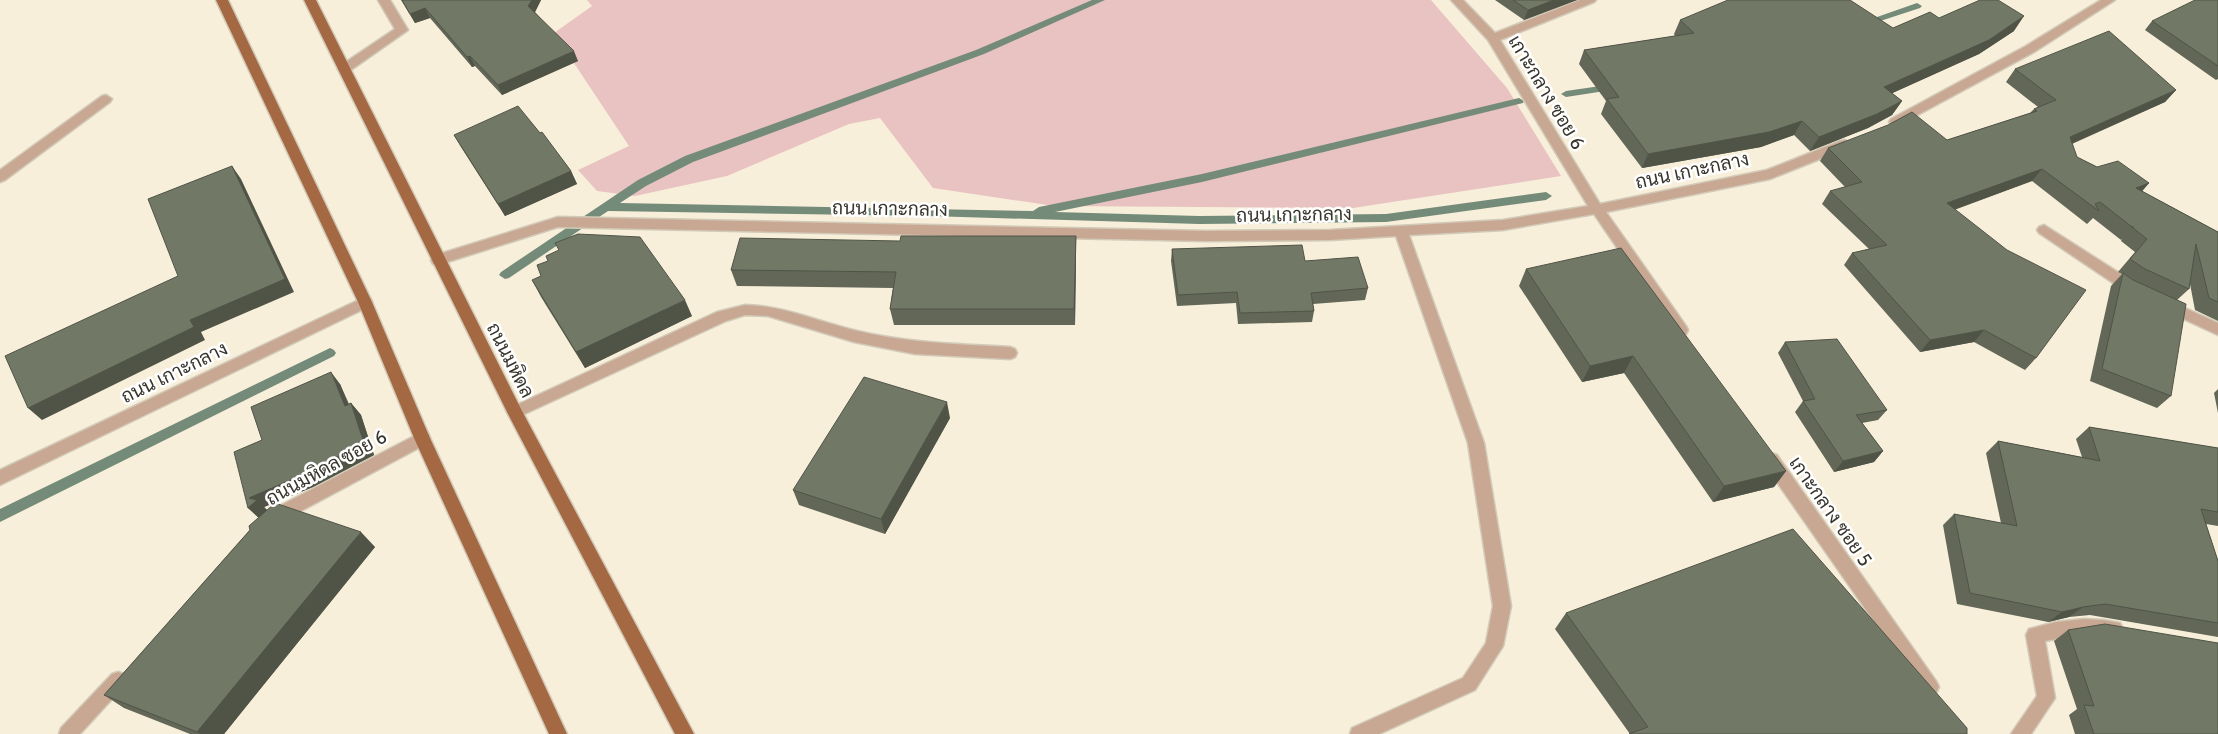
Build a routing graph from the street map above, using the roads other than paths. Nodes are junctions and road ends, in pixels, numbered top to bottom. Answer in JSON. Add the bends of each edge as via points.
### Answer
{"nodes":[{"id":1,"x":222,"y":0,"type":"edge"},
{"id":2,"x":310,"y":0,"type":"edge"},
{"id":3,"x":384,"y":0,"type":"edge"},
{"id":4,"x":1457,"y":0,"type":"edge"},
{"id":5,"x":1590,"y":0,"type":"edge"},
{"id":6,"x":2109,"y":0,"type":"edge"},
{"id":7,"x":1493,"y":38,"type":"junction"},
{"id":8,"x":344,"y":69,"type":"junction"},
{"id":9,"x":106,"y":99,"type":"dead end"},
{"id":10,"x":1883,"y":128,"type":"edge"},
{"id":11,"x":1857,"y":140,"type":"edge"},
{"id":12,"x":0,"y":177,"type":"edge"},
{"id":13,"x":1597,"y":210,"type":"junction"},
{"id":14,"x":2044,"y":230,"type":"dead end"},
{"id":15,"x":1401,"y":232,"type":"junction"},
{"id":16,"x":438,"y":260,"type":"junction"},
{"id":17,"x":365,"y":302,"type":"junction"},
{"id":18,"x":2218,"y":329,"type":"edge"},
{"id":19,"x":1688,"y":340,"type":"edge"},
{"id":20,"x":1010,"y":353,"type":"dead end"},
{"id":21,"x":515,"y":412,"type":"junction"},
{"id":22,"x":422,"y":438,"type":"junction"},
{"id":23,"x":1761,"y":446,"type":"edge"},
{"id":24,"x":0,"y":478,"type":"edge"},
{"id":25,"x":264,"y":529,"type":"edge"},
{"id":26,"x":2130,"y":632,"type":"edge"},
{"id":27,"x":128,"y":670,"type":"edge"},
{"id":28,"x":1936,"y":696,"type":"edge"},
{"id":29,"x":68,"y":734,"type":"edge"},
{"id":30,"x":558,"y":734,"type":"edge"},
{"id":31,"x":684,"y":734,"type":"edge"},
{"id":32,"x":1359,"y":734,"type":"edge"},
{"id":33,"x":2020,"y":734,"type":"edge"}],
"edges":[{"from":1,"to":17,"type":"main road"},
{"from":2,"to":8,"type":"main road","name":"ถนนมหิดล"},
{"from":3,"to":8,"type":"street","via":[[402,30]]},
{"from":4,"to":7,"type":"street","name":"เกาะกลาง ซอย 6"},
{"from":5,"to":7,"type":"street"},
{"from":6,"to":10,"type":"street","via":[[2030,49]]},
{"from":7,"to":13,"type":"street","name":"เกาะกลาง ซอย 6"},
{"from":8,"to":16,"type":"main road","name":"ถนนมหิดล"},
{"from":9,"to":12,"type":"street"},
{"from":11,"to":13,"type":"street","name":"ถนน เกาะกลาง","via":[[1770,174]]},
{"from":13,"to":15,"type":"street","name":"ถนน เกาะกลาง","via":[[1503,225]]},
{"from":13,"to":19,"type":"street"},
{"from":14,"to":18,"type":"street","via":[[2127,287]]},
{"from":15,"to":16,"type":"street","name":"ถนน เกาะกลาง","via":[[1207,236],[558,222]]},
{"from":15,"to":32,"type":"street","via":[[1476,443],[1502,606],[1494,646],[1469,684]]},
{"from":16,"to":21,"type":"main road","name":"ถนนมหิดล"},
{"from":17,"to":22,"type":"main road"},
{"from":17,"to":24,"type":"street","name":"ถนน เกาะกลาง"},
{"from":20,"to":21,"type":"street","via":[[915,348],[854,336],[768,311],[745,310],[722,316]]},
{"from":21,"to":31,"type":"main road","name":"ถนนมหิดล"},
{"from":22,"to":25,"type":"street","name":"ถนนมหิดล ซอย 6","via":[[278,515]]},
{"from":22,"to":30,"type":"main road"},
{"from":23,"to":28,"type":"street","name":"เกาะกลาง ซอย 5"},
{"from":26,"to":33,"type":"street","via":[[2090,626],[2036,635],[2046,698]]},
{"from":27,"to":29,"type":"street"}]}
